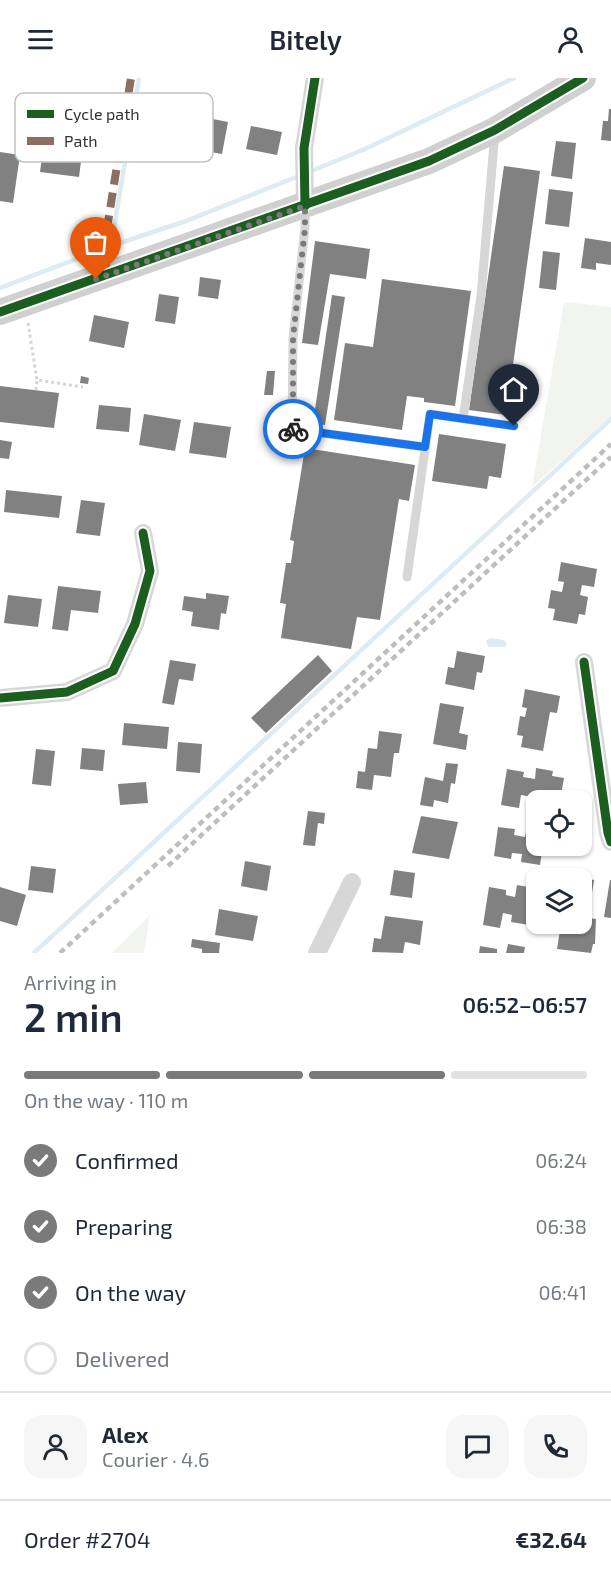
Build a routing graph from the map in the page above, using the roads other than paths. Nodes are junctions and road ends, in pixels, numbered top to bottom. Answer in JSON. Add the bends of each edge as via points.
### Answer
{"nodes":[{"id":1,"x":315,"y":78,"type":"edge"},
{"id":2,"x":583,"y":78,"type":"edge"},
{"id":3,"x":495,"y":130,"type":"junction"},
{"id":4,"x":304,"y":197,"type":"junction"},
{"id":5,"x":94,"y":243,"type":"dead end"},
{"id":6,"x":95,"y":268,"type":"junction"},
{"id":7,"x":0,"y":312,"type":"edge"},
{"id":8,"x":463,"y":419,"type":"junction"},
{"id":9,"x":514,"y":426,"type":"dead end"},
{"id":10,"x":425,"y":447,"type":"junction"},
{"id":11,"x":143,"y":533,"type":"dead end"},
{"id":12,"x":407,"y":577,"type":"dead end"},
{"id":13,"x":584,"y":662,"type":"dead end"},
{"id":14,"x":0,"y":698,"type":"edge"},
{"id":15,"x":611,"y":842,"type":"edge"},
{"id":16,"x":352,"y":882,"type":"dead end"},
{"id":17,"x":317,"y":953,"type":"edge"}],
"edges":[{"from":1,"to":4,"type":"street","via":[[304,148]]},
{"from":2,"to":3,"type":"main road"},
{"from":3,"to":4,"type":"main road","via":[[429,161]]},
{"from":3,"to":8,"type":"lane","via":[[481,296]]},
{"from":4,"to":6,"type":"main road"},
{"from":4,"to":10,"type":"lane","via":[[305,228],[293,338],[292,429]]},
{"from":5,"to":6,"type":"lane"},
{"from":6,"to":7,"type":"main road","via":[[26,304]]},
{"from":8,"to":9,"type":"lane"},
{"from":8,"to":10,"type":"lane","via":[[430,414]]},
{"from":10,"to":12,"type":"lane"},
{"from":11,"to":14,"type":"street","via":[[150,571],[135,624],[113,671],[67,692]]},
{"from":13,"to":15,"type":"street"},
{"from":16,"to":17,"type":"street"}]}
